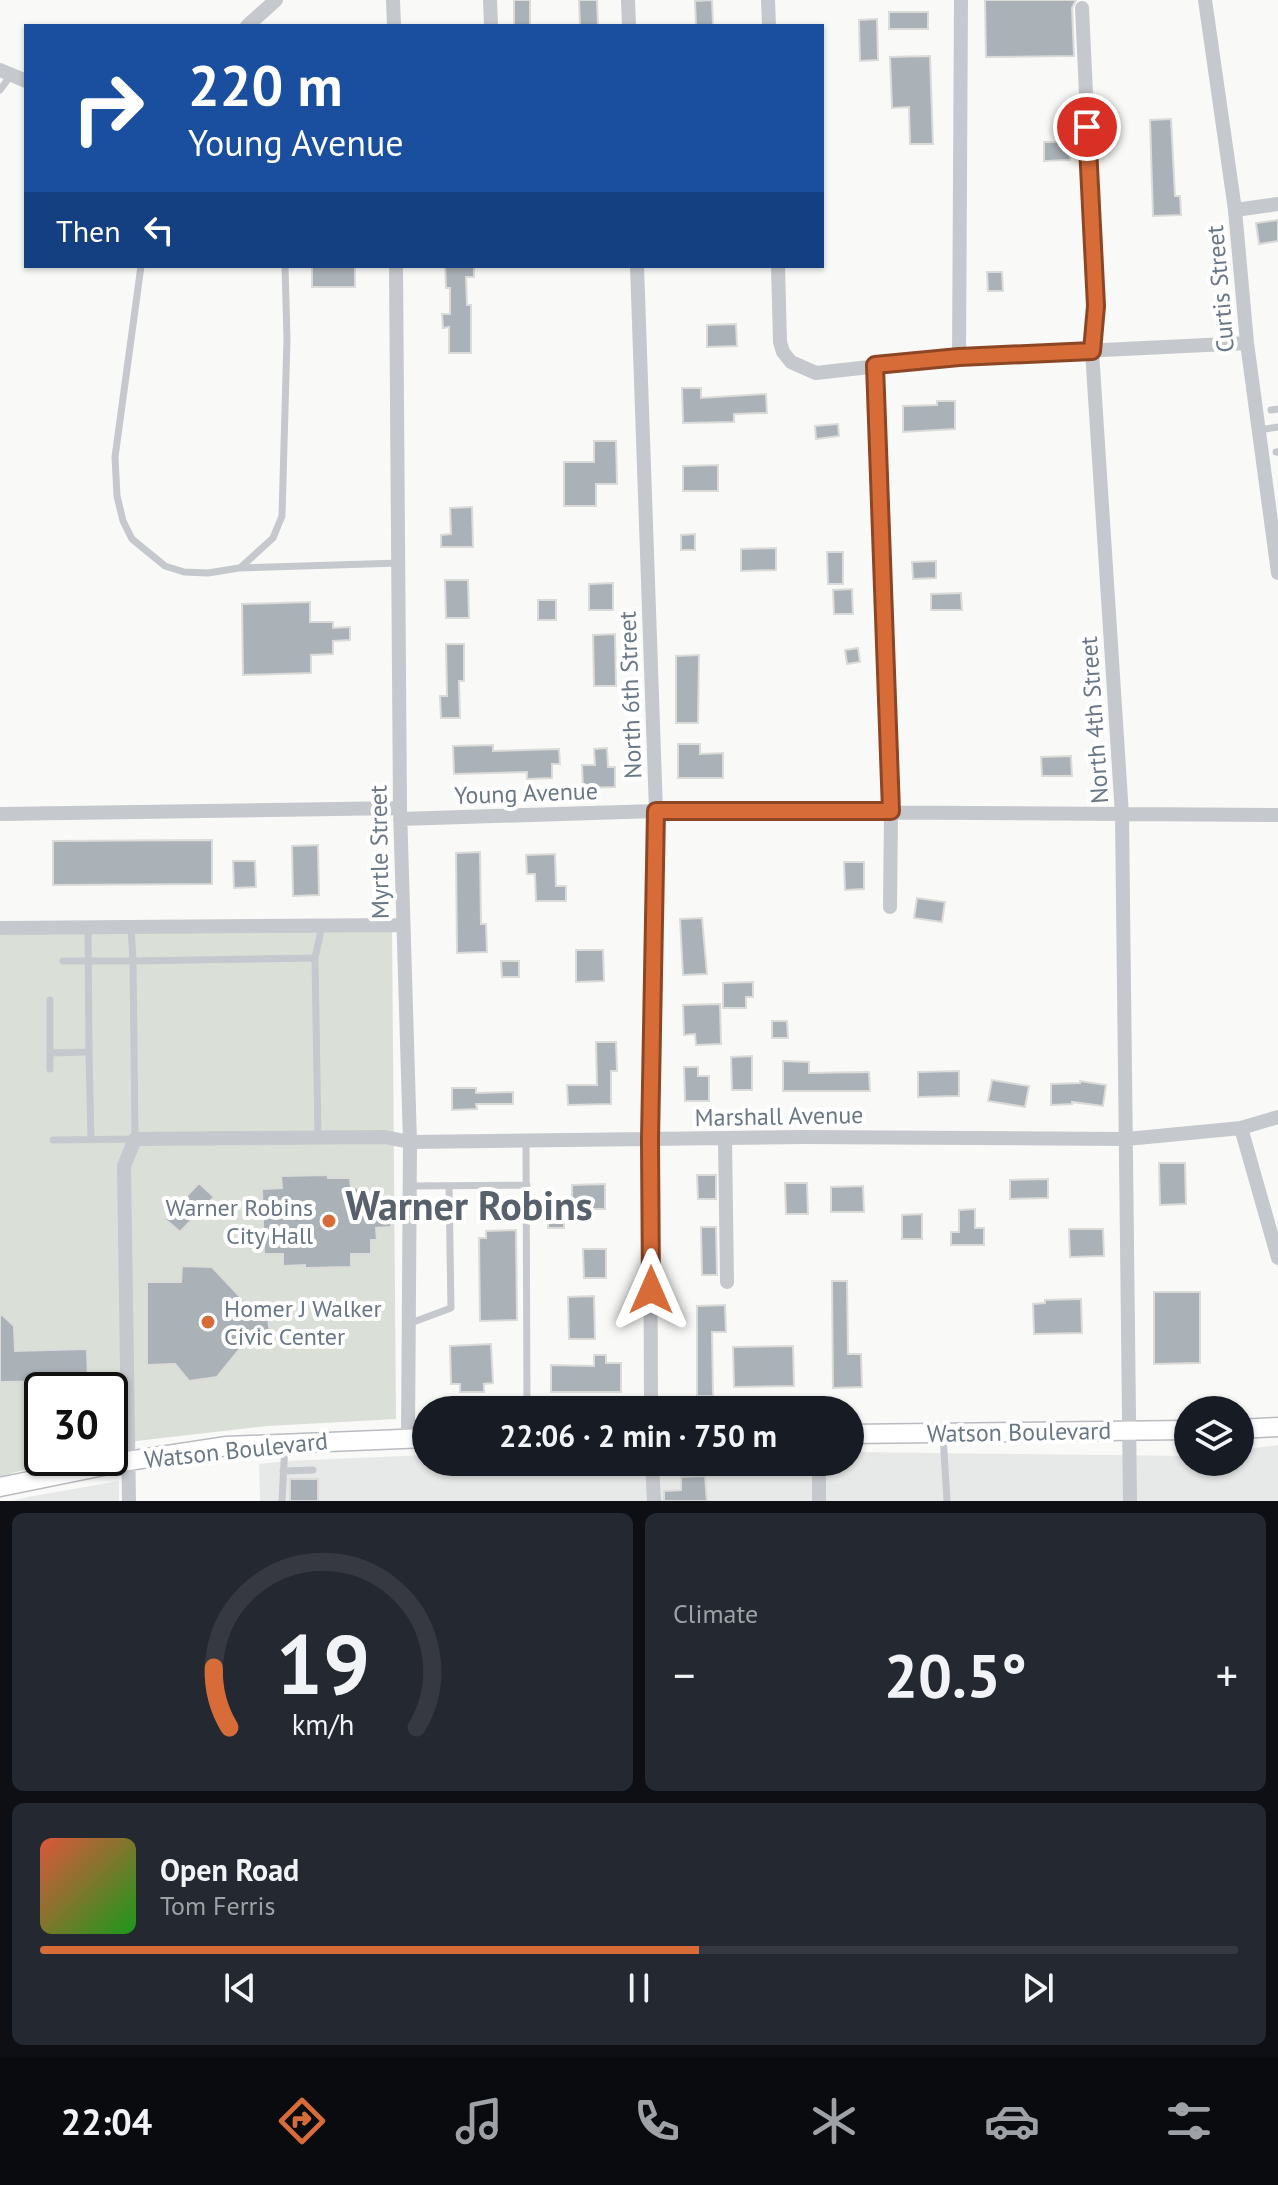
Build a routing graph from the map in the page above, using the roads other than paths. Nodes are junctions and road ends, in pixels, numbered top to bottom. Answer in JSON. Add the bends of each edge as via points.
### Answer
{"nodes":[{"id":1,"x":276,"y":0,"type":"edge"},
{"id":2,"x":393,"y":0,"type":"edge"},
{"id":3,"x":490,"y":0,"type":"edge"},
{"id":4,"x":628,"y":0,"type":"edge"},
{"id":5,"x":768,"y":0,"type":"edge"},
{"id":6,"x":1205,"y":0,"type":"edge"},
{"id":7,"x":961,"y":5,"type":"edge"},
{"id":8,"x":1082,"y":8,"type":"dead end"},
{"id":9,"x":249,"y":24,"type":"edge"},
{"id":10,"x":394,"y":24,"type":"edge"},
{"id":11,"x":491,"y":24,"type":"edge"},
{"id":12,"x":629,"y":24,"type":"edge"},
{"id":13,"x":769,"y":24,"type":"edge"},
{"id":14,"x":6,"y":72,"type":"edge"},
{"id":15,"x":0,"y":90,"type":"edge"},
{"id":16,"x":1278,"y":204,"type":"edge"},
{"id":17,"x":1235,"y":210,"type":"junction"},
{"id":18,"x":141,"y":268,"type":"edge"},
{"id":19,"x":285,"y":268,"type":"edge"},
{"id":20,"x":396,"y":268,"type":"edge"},
{"id":21,"x":637,"y":268,"type":"edge"},
{"id":22,"x":778,"y":268,"type":"edge"},
{"id":23,"x":1247,"y":343,"type":"junction"},
{"id":24,"x":1092,"y":351,"type":"junction"},
{"id":25,"x":959,"y":357,"type":"junction"},
{"id":26,"x":875,"y":365,"type":"junction"},
{"id":27,"x":1278,"y":427,"type":"edge"},
{"id":28,"x":1259,"y":430,"type":"junction"},
{"id":29,"x":400,"y":563,"type":"junction"},
{"id":30,"x":239,"y":568,"type":"junction"},
{"id":31,"x":1278,"y":573,"type":"edge"},
{"id":32,"x":656,"y":811,"type":"junction"},
{"id":33,"x":891,"y":811,"type":"junction"},
{"id":34,"x":400,"y":813,"type":"junction"},
{"id":35,"x":0,"y":814,"type":"edge"},
{"id":36,"x":1122,"y":815,"type":"junction"},
{"id":37,"x":1278,"y":815,"type":"edge"},
{"id":38,"x":890,"y":907,"type":"dead end"},
{"id":39,"x":402,"y":925,"type":"junction"},
{"id":40,"x":322,"y":926,"type":"junction"},
{"id":41,"x":131,"y":927,"type":"junction"},
{"id":42,"x":0,"y":928,"type":"edge"},
{"id":43,"x":88,"y":928,"type":"junction"},
{"id":44,"x":315,"y":958,"type":"junction"},
{"id":45,"x":88,"y":960,"type":"junction"},
{"id":46,"x":63,"y":961,"type":"dead end"},
{"id":47,"x":133,"y":961,"type":"junction"},
{"id":48,"x":50,"y":1000,"type":"dead end"},
{"id":49,"x":89,"y":1052,"type":"junction"},
{"id":50,"x":50,"y":1053,"type":"junction"},
{"id":51,"x":50,"y":1069,"type":"dead end"},
{"id":52,"x":1278,"y":1117,"type":"edge"},
{"id":53,"x":1241,"y":1128,"type":"junction"},
{"id":54,"x":318,"y":1138,"type":"junction"},
{"id":55,"x":725,"y":1138,"type":"junction"},
{"id":56,"x":135,"y":1139,"type":"junction"},
{"id":57,"x":1127,"y":1139,"type":"junction"},
{"id":58,"x":53,"y":1140,"type":"dead end"},
{"id":59,"x":91,"y":1140,"type":"junction"},
{"id":60,"x":650,"y":1140,"type":"junction"},
{"id":61,"x":526,"y":1141,"type":"junction"},
{"id":62,"x":410,"y":1142,"type":"junction"},
{"id":63,"x":527,"y":1185,"type":"junction"},
{"id":64,"x":409,"y":1186,"type":"junction"},
{"id":65,"x":449,"y":1186,"type":"junction"},
{"id":66,"x":1278,"y":1258,"type":"edge"},
{"id":67,"x":727,"y":1282,"type":"dead end"},
{"id":68,"x":408,"y":1324,"type":"junction"},
{"id":69,"x":127,"y":1372,"type":"edge"},
{"id":70,"x":414,"y":1396,"type":"edge"},
{"id":71,"x":527,"y":1396,"type":"edge"},
{"id":72,"x":651,"y":1396,"type":"edge"},
{"id":73,"x":1278,"y":1427,"type":"edge"},
{"id":74,"x":1254,"y":1428,"type":"edge"},
{"id":75,"x":1174,"y":1430,"type":"edge"},
{"id":76,"x":1127,"y":1431,"type":"junction"},
{"id":77,"x":943,"y":1433,"type":"junction"},
{"id":78,"x":864,"y":1434,"type":"edge"},
{"id":79,"x":412,"y":1438,"type":"edge"},
{"id":80,"x":285,"y":1442,"type":"junction"},
{"id":81,"x":128,"y":1461,"type":"joint"},
{"id":82,"x":313,"y":1470,"type":"dead end"},
{"id":83,"x":283,"y":1471,"type":"junction"},
{"id":84,"x":54,"y":1476,"type":"edge"},
{"id":85,"x":653,"y":1476,"type":"edge"},
{"id":86,"x":819,"y":1476,"type":"edge"},
{"id":87,"x":0,"y":1487,"type":"edge"},
{"id":88,"x":129,"y":1501,"type":"edge"},
{"id":89,"x":282,"y":1501,"type":"edge"},
{"id":90,"x":654,"y":1501,"type":"edge"},
{"id":91,"x":819,"y":1501,"type":"edge"},
{"id":92,"x":947,"y":1501,"type":"edge"},
{"id":93,"x":1130,"y":1501,"type":"edge"}],
"edges":[{"from":1,"to":9,"type":"street"},
{"from":2,"to":10,"type":"street"},
{"from":3,"to":11,"type":"street"},
{"from":4,"to":12,"type":"street"},
{"from":5,"to":13,"type":"street"},
{"from":6,"to":17,"type":"street","name":"Curtis Street"},
{"from":7,"to":25,"type":"street"},
{"from":8,"to":24,"type":"street","name":"North 4th Street","via":[[1096,306]]},
{"from":14,"to":15,"type":"lane"},
{"from":16,"to":17,"type":"street"},
{"from":17,"to":23,"type":"street","name":"Curtis Street"},
{"from":18,"to":30,"type":"lane","via":[[115,457],[123,521],[132,539],[165,566],[208,573]]},
{"from":19,"to":30,"type":"lane","via":[[282,516],[273,538]]},
{"from":20,"to":29,"type":"street","name":"Myrtle Street"},
{"from":21,"to":32,"type":"street","name":"North 6th Street"},
{"from":22,"to":26,"type":"street","via":[[780,342],[791,362],[816,373]]},
{"from":23,"to":24,"type":"street"},
{"from":23,"to":28,"type":"street","name":"Curtis Street"},
{"from":24,"to":25,"type":"street"},
{"from":24,"to":36,"type":"street","name":"North 4th Street"},
{"from":25,"to":26,"type":"street"},
{"from":26,"to":33,"type":"street"},
{"from":27,"to":28,"type":"lane"},
{"from":28,"to":31,"type":"street","name":"Curtis Street"},
{"from":29,"to":30,"type":"lane"},
{"from":29,"to":34,"type":"street","name":"Myrtle Street"},
{"from":32,"to":33,"type":"street","name":"Young Avenue"},
{"from":32,"to":34,"type":"street","name":"Young Avenue"},
{"from":32,"to":60,"type":"street","name":"North 6th Street"},
{"from":33,"to":36,"type":"street","name":"Young Avenue"},
{"from":33,"to":38,"type":"street"},
{"from":34,"to":35,"type":"street","name":"Young Avenue"},
{"from":34,"to":39,"type":"street","name":"Myrtle Street"},
{"from":36,"to":37,"type":"street","name":"Young Avenue"},
{"from":36,"to":57,"type":"street","name":"North 4th Street"},
{"from":39,"to":40,"type":"street"},
{"from":39,"to":62,"type":"street","name":"Myrtle Street"},
{"from":40,"to":41,"type":"street"},
{"from":40,"to":44,"type":"lane"},
{"from":41,"to":43,"type":"street"},
{"from":41,"to":47,"type":"lane"},
{"from":42,"to":43,"type":"street"},
{"from":43,"to":45,"type":"lane"},
{"from":44,"to":47,"type":"lane"},
{"from":44,"to":54,"type":"lane"},
{"from":45,"to":46,"type":"lane"},
{"from":45,"to":47,"type":"lane"},
{"from":45,"to":49,"type":"lane"},
{"from":47,"to":56,"type":"lane"},
{"from":48,"to":50,"type":"lane"},
{"from":49,"to":50,"type":"lane"},
{"from":49,"to":59,"type":"lane"},
{"from":50,"to":51,"type":"lane"},
{"from":52,"to":53,"type":"street","name":"Marshall Avenue"},
{"from":53,"to":57,"type":"street","name":"Marshall Avenue"},
{"from":53,"to":66,"type":"street"},
{"from":54,"to":56,"type":"street","name":"Marshall Avenue"},
{"from":54,"to":62,"type":"street","name":"Marshall Avenue"},
{"from":55,"to":57,"type":"street","name":"Marshall Avenue"},
{"from":55,"to":60,"type":"street","name":"Marshall Avenue"},
{"from":55,"to":67,"type":"street"},
{"from":56,"to":59,"type":"lane"},
{"from":56,"to":69,"type":"street","via":[[124,1166]]},
{"from":57,"to":76,"type":"street","name":"North 4th Street"},
{"from":58,"to":59,"type":"lane"},
{"from":60,"to":61,"type":"street","name":"Marshall Avenue"},
{"from":60,"to":72,"type":"street","name":"North 6th Street"},
{"from":61,"to":62,"type":"street","name":"Marshall Avenue"},
{"from":61,"to":63,"type":"lane"},
{"from":62,"to":64,"type":"street","name":"Myrtle Street"},
{"from":63,"to":65,"type":"lane"},
{"from":63,"to":71,"type":"lane"},
{"from":64,"to":65,"type":"lane"},
{"from":64,"to":68,"type":"street","name":"Myrtle Street"},
{"from":65,"to":68,"type":"lane","via":[[451,1308]]},
{"from":68,"to":70,"type":"street","name":"Myrtle Street"},
{"from":73,"to":74,"type":"main road"},
{"from":75,"to":76,"type":"main road","name":"Watson Boulevard"},
{"from":76,"to":77,"type":"main road","name":"Watson Boulevard"},
{"from":76,"to":93,"type":"street","name":"North 4th Street"},
{"from":77,"to":78,"type":"main road","name":"Watson Boulevard"},
{"from":77,"to":92,"type":"lane"},
{"from":79,"to":80,"type":"main road","name":"Watson Boulevard"},
{"from":80,"to":81,"type":"main road","name":"Watson Boulevard"},
{"from":80,"to":83,"type":"lane"},
{"from":81,"to":88,"type":"street"},
{"from":82,"to":83,"type":"lane"},
{"from":83,"to":89,"type":"lane"},
{"from":84,"to":87,"type":"main road","name":"Watson Boulevard"},
{"from":85,"to":90,"type":"street"},
{"from":86,"to":91,"type":"street"}]}
